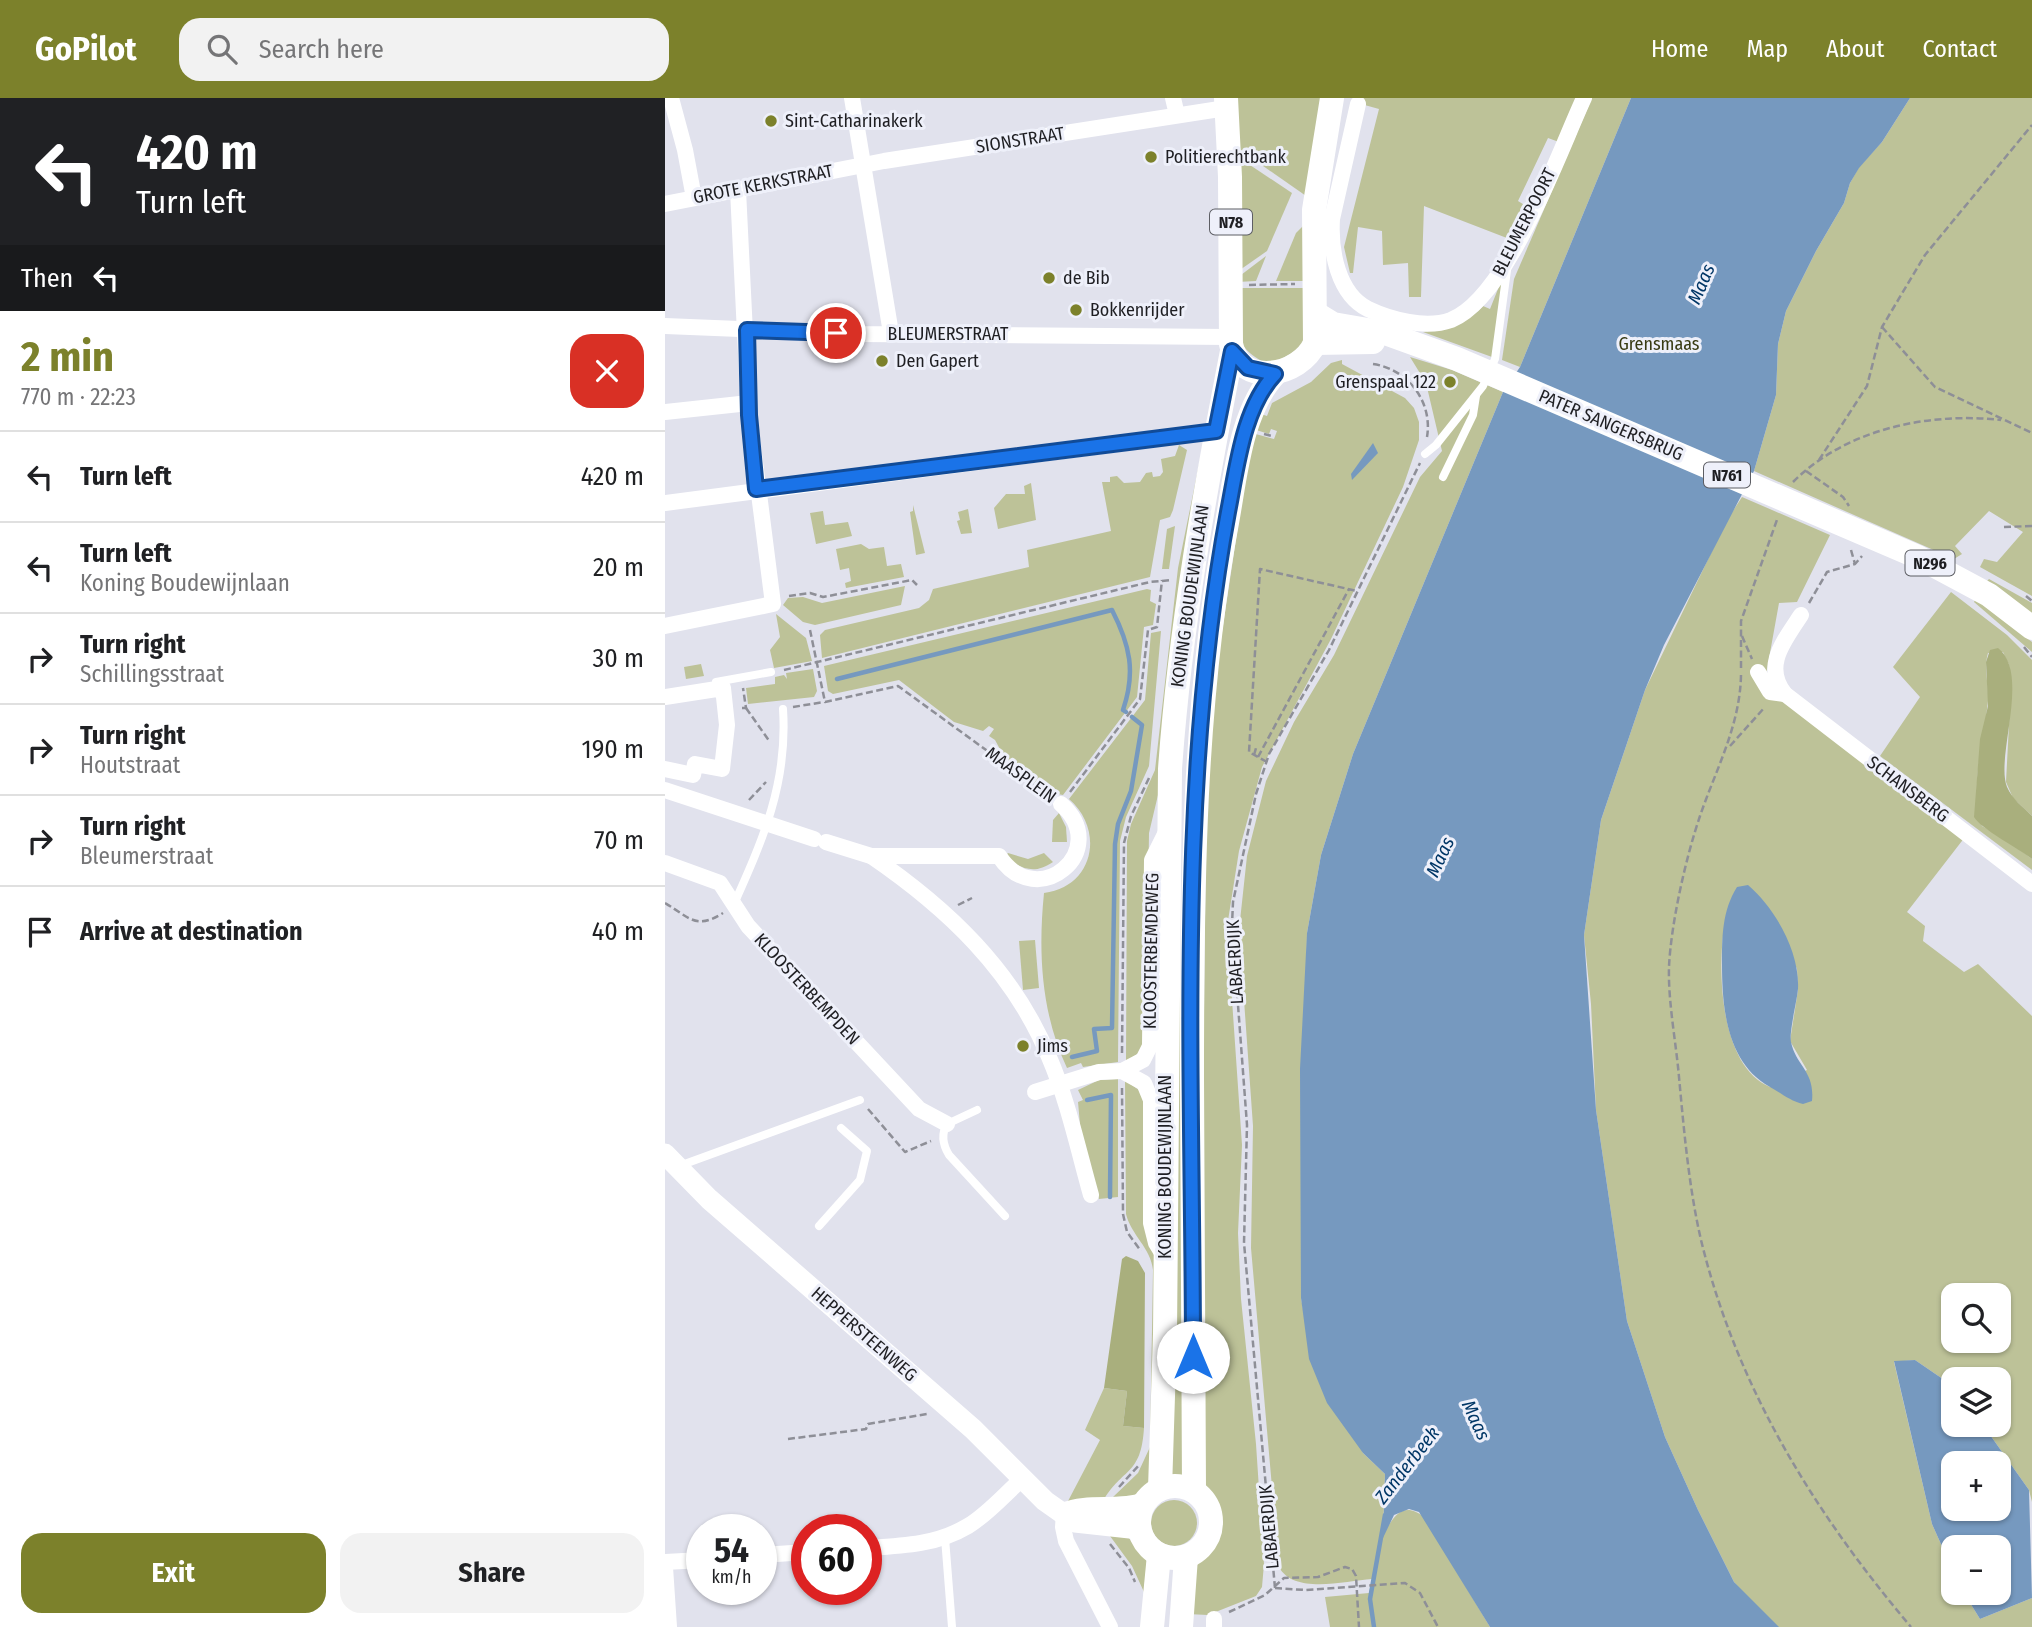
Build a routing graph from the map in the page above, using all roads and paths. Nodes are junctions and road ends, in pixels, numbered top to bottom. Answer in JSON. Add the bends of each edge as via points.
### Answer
{"nodes":[{"id":1,"x":671,"y":98,"type":"edge"},
{"id":2,"x":852,"y":98,"type":"edge"},
{"id":3,"x":1173,"y":98,"type":"edge"},
{"id":4,"x":1584,"y":98,"type":"edge"},
{"id":5,"x":1226,"y":103,"type":"edge"},
{"id":6,"x":1331,"y":105,"type":"edge"},
{"id":7,"x":1177,"y":115,"type":"junction"},
{"id":8,"x":2032,"y":125,"type":"edge"},
{"id":9,"x":862,"y":165,"type":"junction"},
{"id":10,"x":738,"y":190,"type":"junction"},
{"id":11,"x":694,"y":198,"type":"junction"},
{"id":12,"x":665,"y":204,"type":"edge"},
{"id":13,"x":1508,"y":260,"type":"junction"},
{"id":14,"x":1315,"y":284,"type":"junction"},
{"id":15,"x":1231,"y":285,"type":"junction"},
{"id":16,"x":1315,"y":313,"type":"junction"},
{"id":17,"x":665,"y":326,"type":"edge"},
{"id":18,"x":1882,"y":327,"type":"junction"},
{"id":19,"x":747,"y":330,"type":"junction"},
{"id":20,"x":891,"y":333,"type":"junction"},
{"id":21,"x":1402,"y":341,"type":"junction"},
{"id":22,"x":1227,"y":342,"type":"junction"},
{"id":23,"x":1315,"y":343,"type":"junction"},
{"id":24,"x":1366,"y":363,"type":"dead end"},
{"id":25,"x":1275,"y":374,"type":"junction"},
{"id":26,"x":1477,"y":394,"type":"junction"},
{"id":27,"x":749,"y":403,"type":"junction"},
{"id":28,"x":665,"y":412,"type":"edge"},
{"id":29,"x":2001,"y":420,"type":"junction"},
{"id":30,"x":1216,"y":431,"type":"junction"},
{"id":31,"x":2032,"y":433,"type":"edge"},
{"id":32,"x":1425,"y":454,"type":"junction"},
{"id":33,"x":1817,"y":462,"type":"junction"},
{"id":34,"x":1806,"y":471,"type":"junction"},
{"id":35,"x":1443,"y":477,"type":"dead end"},
{"id":36,"x":756,"y":489,"type":"junction"},
{"id":37,"x":1789,"y":492,"type":"dead end"},
{"id":38,"x":665,"y":503,"type":"edge"},
{"id":39,"x":1850,"y":513,"type":"dead end"},
{"id":40,"x":1780,"y":514,"type":"dead end"},
{"id":41,"x":1819,"y":514,"type":"joint"},
{"id":42,"x":2032,"y":526,"type":"edge"},
{"id":43,"x":2004,"y":527,"type":"dead end"},
{"id":44,"x":1851,"y":547,"type":"dead end"},
{"id":45,"x":1864,"y":555,"type":"dead end"},
{"id":46,"x":1855,"y":564,"type":"junction"},
{"id":47,"x":1162,"y":580,"type":"junction"},
{"id":48,"x":1172,"y":580,"type":"dead end"},
{"id":49,"x":917,"y":585,"type":"dead end"},
{"id":50,"x":1349,"y":589,"type":"junction"},
{"id":51,"x":1357,"y":592,"type":"junction"},
{"id":52,"x":789,"y":596,"type":"dead end"},
{"id":53,"x":1801,"y":615,"type":"joint"},
{"id":54,"x":665,"y":626,"type":"edge"},
{"id":55,"x":2032,"y":628,"type":"edge"},
{"id":56,"x":810,"y":630,"type":"dead end"},
{"id":57,"x":1740,"y":631,"type":"junction"},
{"id":58,"x":818,"y":663,"type":"junction"},
{"id":59,"x":785,"y":669,"type":"dead end"},
{"id":60,"x":771,"y":671,"type":"dead end"},
{"id":61,"x":1758,"y":672,"type":"joint"},
{"id":62,"x":665,"y":690,"type":"edge"},
{"id":63,"x":1785,"y":694,"type":"junction"},
{"id":64,"x":665,"y":697,"type":"edge"},
{"id":65,"x":825,"y":702,"type":"junction"},
{"id":66,"x":746,"y":708,"type":"dead end"},
{"id":67,"x":783,"y":709,"type":"joint"},
{"id":68,"x":1762,"y":709,"type":"dead end"},
{"id":69,"x":1256,"y":748,"type":"dead end"},
{"id":70,"x":1728,"y":748,"type":"junction"},
{"id":71,"x":782,"y":754,"type":"junction"},
{"id":72,"x":1256,"y":756,"type":"junction"},
{"id":73,"x":1267,"y":762,"type":"junction"},
{"id":74,"x":665,"y":769,"type":"edge"},
{"id":75,"x":781,"y":770,"type":"junction"},
{"id":76,"x":665,"y":790,"type":"edge"},
{"id":77,"x":1061,"y":804,"type":"junction"},
{"id":78,"x":721,"y":807,"type":"junction"},
{"id":79,"x":769,"y":824,"type":"junction"},
{"id":80,"x":1164,"y":840,"type":"junction"},
{"id":81,"x":871,"y":856,"type":"junction"},
{"id":82,"x":1194,"y":858,"type":"junction"},
{"id":83,"x":665,"y":863,"type":"edge"},
{"id":84,"x":2032,"y":884,"type":"edge"},
{"id":85,"x":665,"y":903,"type":"edge"},
{"id":86,"x":733,"y":907,"type":"junction"},
{"id":87,"x":1150,"y":1046,"type":"junction"},
{"id":88,"x":1122,"y":1075,"type":"junction"},
{"id":89,"x":1066,"y":1083,"type":"junction"},
{"id":90,"x":1035,"y":1092,"type":"dead end"},
{"id":91,"x":860,"y":1100,"type":"joint"},
{"id":92,"x":1151,"y":1100,"type":"junction"},
{"id":93,"x":977,"y":1110,"type":"dead end"},
{"id":94,"x":842,"y":1128,"type":"dead end"},
{"id":95,"x":945,"y":1130,"type":"junction"},
{"id":96,"x":671,"y":1160,"type":"edge"},
{"id":97,"x":1091,"y":1195,"type":"dead end"},
{"id":98,"x":1005,"y":1216,"type":"dead end"},
{"id":99,"x":819,"y":1226,"type":"dead end"},
{"id":100,"x":1155,"y":1256,"type":"junction"},
{"id":101,"x":951,"y":1410,"type":"junction"},
{"id":102,"x":788,"y":1439,"type":"dead end"},
{"id":103,"x":1143,"y":1457,"type":"dead end"},
{"id":104,"x":1022,"y":1479,"type":"junction"},
{"id":105,"x":1115,"y":1490,"type":"dead end"},
{"id":106,"x":1194,"y":1491,"type":"junction"},
{"id":107,"x":1152,"y":1496,"type":"junction"},
{"id":108,"x":1064,"y":1513,"type":"junction"},
{"id":109,"x":1139,"y":1529,"type":"junction"},
{"id":110,"x":945,"y":1538,"type":"junction"},
{"id":111,"x":1108,"y":1540,"type":"dead end"},
{"id":112,"x":882,"y":1547,"type":"edge"},
{"id":113,"x":1159,"y":1555,"type":"junction"},
{"id":114,"x":1186,"y":1557,"type":"junction"},
{"id":115,"x":686,"y":1562,"type":"edge"},
{"id":116,"x":665,"y":1565,"type":"edge"},
{"id":117,"x":1275,"y":1588,"type":"junction"},
{"id":118,"x":1137,"y":1590,"type":"dead end"},
{"id":119,"x":1214,"y":1623,"type":"edge"},
{"id":120,"x":669,"y":1627,"type":"edge"},
{"id":121,"x":952,"y":1627,"type":"edge"},
{"id":122,"x":1110,"y":1627,"type":"edge"},
{"id":123,"x":1152,"y":1627,"type":"edge"},
{"id":124,"x":1181,"y":1627,"type":"edge"},
{"id":125,"x":1359,"y":1627,"type":"edge"},
{"id":126,"x":1438,"y":1627,"type":"edge"},
{"id":127,"x":1911,"y":1627,"type":"edge"}],
"edges":[{"from":1,"to":11,"type":"street"},
{"from":2,"to":9,"type":"street"},
{"from":3,"to":7,"type":"street"},
{"from":4,"to":13,"type":"street","name":"BLEUMERPOORT"},
{"from":5,"to":7,"type":"street","name":"SIONSTRAAT"},
{"from":5,"to":15,"type":"main road","number":"N78"},
{"from":6,"to":13,"type":"street","name":"BLEUMERPOORT","via":[[1357,111],[1331,226],[1341,280],[1353,299],[1416,323],[1443,322],[1475,305]]},
{"from":6,"to":14,"type":"main road","via":[[1314,210]]},
{"from":7,"to":9,"type":"street","name":"SIONSTRAAT"},
{"from":8,"to":18,"type":"path","via":[[1925,255]]},
{"from":9,"to":10,"type":"street","name":"GROTE KERKSTRAAT"},
{"from":9,"to":20,"type":"street"},
{"from":10,"to":11,"type":"street","name":"GROTE KERKSTRAAT"},
{"from":10,"to":19,"type":"street"},
{"from":11,"to":12,"type":"street","name":"GROTE KERKSTRAAT"},
{"from":13,"to":26,"type":"lane","via":[[1495,359]]},
{"from":14,"to":15,"type":"path"},
{"from":14,"to":16,"type":"main road"},
{"from":15,"to":22,"type":"main road","number":"N78"},
{"from":16,"to":21,"type":"main road","name":"PATER SANGERSBRUG","number":"N761","via":[[1333,324],[1385,332]]},
{"from":16,"to":23,"type":"main road"},
{"from":17,"to":19,"type":"street","name":"BLEUMERSTRAAT"},
{"from":18,"to":29,"type":"path","via":[[1935,387]]},
{"from":18,"to":33,"type":"path","via":[[1867,386]]},
{"from":19,"to":20,"type":"street","name":"BLEUMERSTRAAT"},
{"from":19,"to":27,"type":"street"},
{"from":20,"to":22,"type":"street","name":"BLEUMERSTRAAT"},
{"from":21,"to":23,"type":"main road","name":"PATER SANGERSBRUG","number":"N761"},
{"from":21,"to":41,"type":"main road","name":"PATER SANGERSBRUG","number":"N761","via":[[1483,369]]},
{"from":22,"to":25,"type":"main road","via":[[1248,368]]},
{"from":22,"to":30,"type":"main road","name":"KONING BOUDEWIJNLAAN","number":"N78"},
{"from":23,"to":25,"type":"main road","via":[[1304,361]]},
{"from":24,"to":32,"type":"path","name":"LABAERDIJK","via":[[1397,371],[1420,397],[1428,412]]},
{"from":25,"to":82,"type":"main road","name":"KONING BOUDEWIJNLAAN","via":[[1251,416],[1220,559],[1201,712]]},
{"from":26,"to":32,"type":"lane"},
{"from":26,"to":35,"type":"lane","via":[[1473,415]]},
{"from":27,"to":28,"type":"street"},
{"from":27,"to":36,"type":"street"},
{"from":29,"to":31,"type":"path"},
{"from":29,"to":33,"type":"path","via":[[1942,418],[1889,429],[1850,442]]},
{"from":30,"to":36,"type":"street"},
{"from":30,"to":80,"type":"main road","name":"KONING BOUDEWIJNLAAN","number":"N78","via":[[1193,558]]},
{"from":32,"to":51,"type":"path","name":"LABAERDIJK"},
{"from":33,"to":34,"type":"path"},
{"from":34,"to":37,"type":"path"},
{"from":34,"to":39,"type":"path","via":[[1845,499]]},
{"from":36,"to":38,"type":"street"},
{"from":36,"to":54,"type":"street","via":[[773,604]]},
{"from":40,"to":57,"type":"path"},
{"from":41,"to":55,"type":"main road","number":"N296","via":[[1960,578]]},
{"from":42,"to":43,"type":"path"},
{"from":44,"to":46,"type":"path"},
{"from":45,"to":46,"type":"path"},
{"from":46,"to":53,"type":"path","via":[[1827,572]]},
{"from":47,"to":48,"type":"path"},
{"from":47,"to":58,"type":"path"},
{"from":47,"to":77,"type":"path","name":"MAASPLEIN","via":[[1157,627],[1148,630],[1140,699]]},
{"from":49,"to":52,"type":"path","via":[[912,580],[823,597],[810,593]]},
{"from":50,"to":51,"type":"path"},
{"from":50,"to":72,"type":"path"},
{"from":50,"to":72,"type":"path","via":[[1260,569],[1249,752]]},
{"from":51,"to":73,"type":"path","name":"LABAERDIJK"},
{"from":53,"to":63,"type":"street","via":[[1775,660],[1776,682]]},
{"from":56,"to":58,"type":"path"},
{"from":57,"to":61,"type":"path"},
{"from":57,"to":70,"type":"path","via":[[1741,695]]},
{"from":58,"to":59,"type":"path"},
{"from":58,"to":65,"type":"path"},
{"from":60,"to":62,"type":"lane"},
{"from":61,"to":63,"type":"street","name":"SCHANSBERG","via":[[1770,692]]},
{"from":63,"to":84,"type":"street","name":"SCHANSBERG"},
{"from":64,"to":74,"type":"street","via":[[723,688],[727,725],[722,769],[695,764],[693,775]]},
{"from":65,"to":67,"type":"path","name":"MAASPLEIN"},
{"from":65,"to":77,"type":"path","name":"MAASPLEIN","via":[[898,686]]},
{"from":66,"to":71,"type":"path"},
{"from":67,"to":71,"type":"lane"},
{"from":68,"to":70,"type":"path"},
{"from":69,"to":72,"type":"path"},
{"from":70,"to":127,"type":"path","via":[[1699,817],[1669,967],[1684,1129],[1701,1239],[1727,1327],[1804,1487],[1857,1564]]},
{"from":71,"to":75,"type":"lane"},
{"from":72,"to":73,"type":"path"},
{"from":73,"to":117,"type":"path","name":"LABAERDIJK","via":[[1253,808],[1232,925],[1247,1125],[1244,1243]]},
{"from":75,"to":78,"type":"path","via":[[748,801]]},
{"from":75,"to":79,"type":"lane"},
{"from":76,"to":78,"type":"street"},
{"from":77,"to":81,"type":"street","via":[[1076,823],[1078,848],[1068,866],[1049,877],[1019,876],[999,856]]},
{"from":78,"to":79,"type":"street"},
{"from":79,"to":81,"type":"street"},
{"from":79,"to":86,"type":"lane"},
{"from":80,"to":82,"type":"street","via":[[1183,846]]},
{"from":80,"to":87,"type":"street","name":"KLOOSTERBEMDEWEG","via":[[1152,860]]},
{"from":80,"to":100,"type":"main road","name":"KONING BOUDEWIJNLAAN","number":"N78"},
{"from":81,"to":89,"type":"street","via":[[936,903],[981,949],[1026,1011]]},
{"from":82,"to":106,"type":"main road","name":"KONING BOUDEWIJNLAAN"},
{"from":83,"to":86,"type":"street","name":"KLOOSTERBEMPDEN","via":[[720,883]]},
{"from":85,"to":86,"type":"path","via":[[702,923]]},
{"from":86,"to":95,"type":"street","name":"KLOOSTERBEMPDEN","via":[[919,1109]]},
{"from":87,"to":88,"type":"street","name":"KLOOSTERBEMDEWEG","via":[[1143,1059]]},
{"from":87,"to":92,"type":"street"},
{"from":88,"to":89,"type":"street","via":[[1098,1072]]},
{"from":88,"to":92,"type":"street","via":[[1143,1083]]},
{"from":88,"to":100,"type":"path","name":"KONING BOUDEWIJNLAAN","via":[[1123,1214],[1127,1232]]},
{"from":89,"to":90,"type":"street"},
{"from":89,"to":97,"type":"street"},
{"from":91,"to":95,"type":"path","via":[[905,1152]]},
{"from":91,"to":96,"type":"lane"},
{"from":92,"to":100,"type":"street"},
{"from":93,"to":95,"type":"lane"},
{"from":94,"to":99,"type":"lane","via":[[867,1151],[860,1180]]},
{"from":95,"to":98,"type":"lane","via":[[949,1155]]},
{"from":96,"to":101,"type":"street","name":"HEPPERSTEENWEG","via":[[789,1259]]},
{"from":100,"to":107,"type":"main road","name":"KONING BOUDEWIJNLAAN","number":"N78","via":[[1163,1466]]},
{"from":101,"to":102,"type":"path","via":[[869,1424],[866,1429]]},
{"from":101,"to":104,"type":"street","name":"HEPPERSTEENWEG"},
{"from":103,"to":105,"type":"path"},
{"from":104,"to":108,"type":"street","name":"HEPPERSTEENWEG"},
{"from":104,"to":110,"type":"street","via":[[970,1525]]},
{"from":106,"to":107,"type":"main road","via":[[1183,1486]]},
{"from":106,"to":114,"type":"main road","via":[[1208,1506],[1211,1526],[1203,1545]]},
{"from":107,"to":108,"type":"street","via":[[1120,1509]]},
{"from":107,"to":109,"type":"main road","number":"N78"},
{"from":108,"to":109,"type":"street","name":"HEPPERSTEENWEG","via":[[1079,1523]]},
{"from":108,"to":122,"type":"street","via":[[1066,1541]]},
{"from":109,"to":113,"type":"main road"},
{"from":110,"to":112,"type":"street"},
{"from":110,"to":121,"type":"lane"},
{"from":111,"to":118,"type":"path","via":[[1129,1568]]},
{"from":113,"to":114,"type":"main road"},
{"from":113,"to":123,"type":"main road"},
{"from":114,"to":124,"type":"main road"},
{"from":115,"to":116,"type":"street"},
{"from":116,"to":120,"type":"street"},
{"from":117,"to":119,"type":"path","name":"LABAERDIJK"},
{"from":117,"to":125,"type":"path","via":[[1285,1578],[1352,1569]]},
{"from":117,"to":126,"type":"path","via":[[1405,1583],[1416,1589]]}]}
